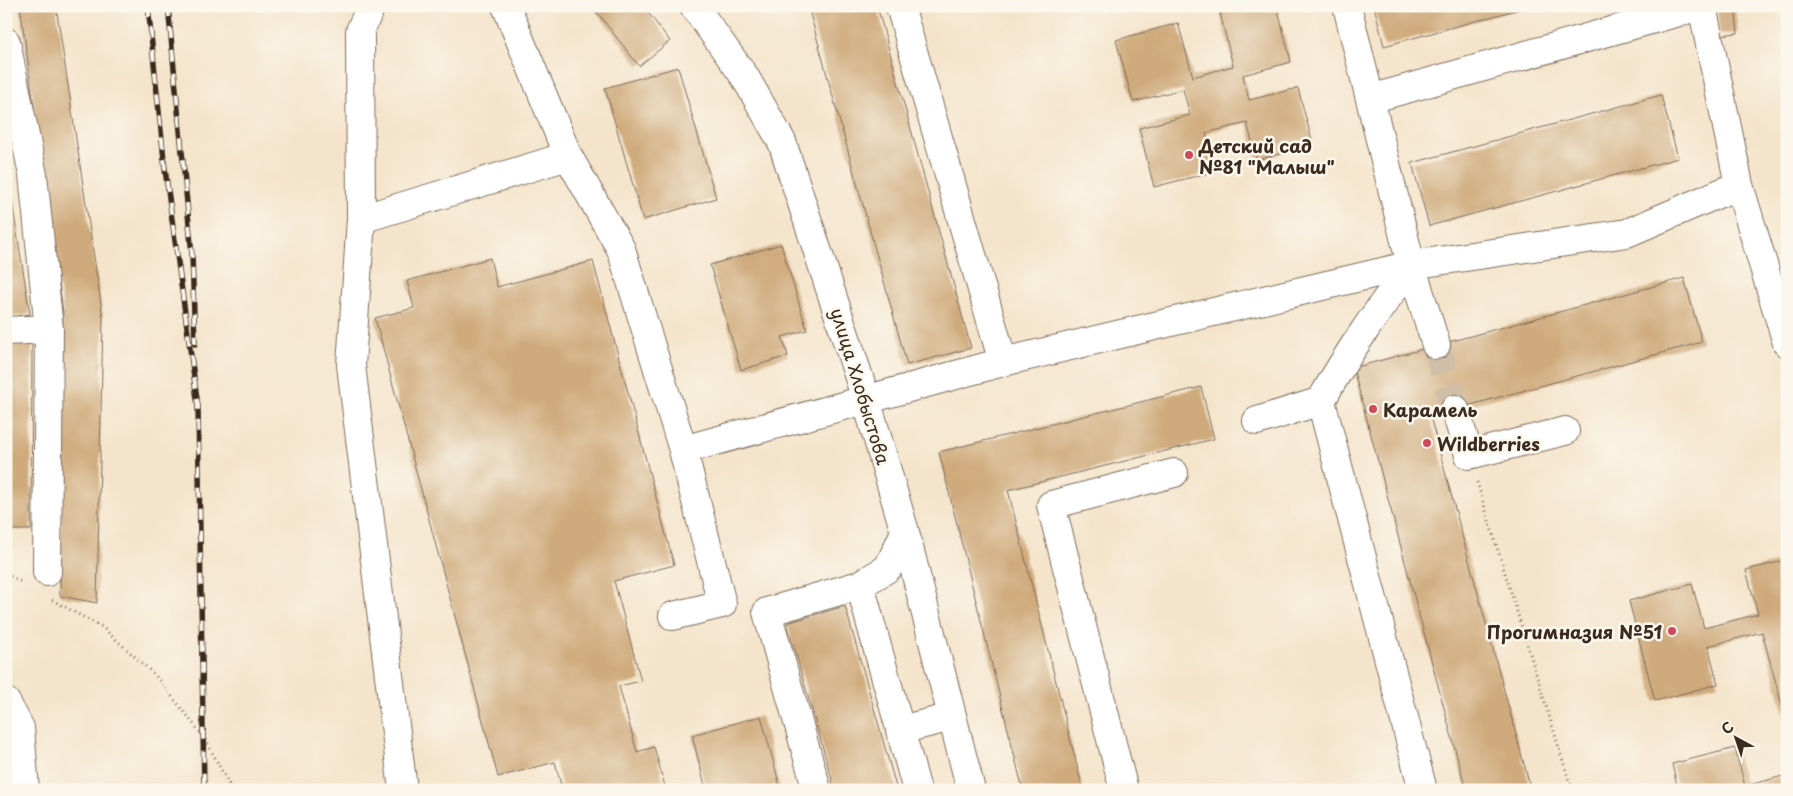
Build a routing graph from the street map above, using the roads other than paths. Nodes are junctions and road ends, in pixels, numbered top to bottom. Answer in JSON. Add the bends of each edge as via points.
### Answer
{"nodes":[{"id":1,"x":371,"y":6,"type":"edge"},
{"id":2,"x":506,"y":6,"type":"edge"},
{"id":3,"x":694,"y":6,"type":"edge"},
{"id":4,"x":900,"y":6,"type":"edge"},
{"id":5,"x":1347,"y":6,"type":"edge"},
{"id":6,"x":1701,"y":6,"type":"edge"},
{"id":7,"x":6,"y":42,"type":"edge"},
{"id":8,"x":1370,"y":99,"type":"junction"},
{"id":9,"x":568,"y":156,"type":"junction"},
{"id":10,"x":1739,"y":185,"type":"junction"},
{"id":11,"x":361,"y":219,"type":"junction"},
{"id":12,"x":1411,"y":265,"type":"junction"},
{"id":13,"x":49,"y":330,"type":"junction"},
{"id":14,"x":6,"y":332,"type":"edge"},
{"id":15,"x":1787,"y":343,"type":"edge"},
{"id":16,"x":1436,"y":345,"type":"tunnel mouth"},
{"id":17,"x":1003,"y":362,"type":"junction"},
{"id":18,"x":866,"y":399,"type":"junction"},
{"id":19,"x":1321,"y":401,"type":"junction"},
{"id":20,"x":1456,"y":409,"type":"tunnel mouth"},
{"id":21,"x":1257,"y":421,"type":"dead end"},
{"id":22,"x":1565,"y":431,"type":"dead end"},
{"id":23,"x":683,"y":450,"type":"junction"},
{"id":24,"x":1174,"y":473,"type":"dead end"},
{"id":25,"x":905,"y":532,"type":"junction"},
{"id":26,"x":40,"y":585,"type":"road end"},
{"id":27,"x":860,"y":585,"type":"junction"},
{"id":28,"x":673,"y":616,"type":"dead end"},
{"id":29,"x":6,"y":702,"type":"edge"},
{"id":30,"x":952,"y":717,"type":"junction"},
{"id":31,"x":900,"y":730,"type":"junction"},
{"id":32,"x":25,"y":790,"type":"edge"},
{"id":33,"x":403,"y":790,"type":"edge"},
{"id":34,"x":817,"y":790,"type":"edge"},
{"id":35,"x":917,"y":790,"type":"edge"},
{"id":36,"x":971,"y":790,"type":"edge"},
{"id":37,"x":1124,"y":790,"type":"edge"},
{"id":38,"x":1423,"y":790,"type":"edge"}],
"edges":[{"from":1,"to":11,"type":"street","via":[[360,31]]},
{"from":2,"to":9,"type":"street"},
{"from":3,"to":18,"type":"street","name":"улица Хлобыстова","via":[[746,77],[782,142]]},
{"from":4,"to":17,"type":"street"},
{"from":5,"to":8,"type":"street"},
{"from":6,"to":8,"type":"street"},
{"from":6,"to":10,"type":"street"},
{"from":7,"to":13,"type":"street","via":[[33,175]]},
{"from":8,"to":12,"type":"street"},
{"from":9,"to":11,"type":"street"},
{"from":9,"to":23,"type":"street","via":[[621,250]]},
{"from":10,"to":12,"type":"street","via":[[1627,233]]},
{"from":10,"to":15,"type":"street"},
{"from":11,"to":33,"type":"street","via":[[351,365]]},
{"from":12,"to":16,"type":"street"},
{"from":12,"to":17,"type":"street"},
{"from":12,"to":19,"type":"street","via":[[1338,369]]},
{"from":13,"to":14,"type":"street"},
{"from":13,"to":26,"type":"street"},
{"from":17,"to":18,"type":"street"},
{"from":18,"to":23,"type":"street"},
{"from":18,"to":25,"type":"street","name":"улица Хлобыстова"},
{"from":19,"to":21,"type":"street"},
{"from":19,"to":38,"type":"street"},
{"from":20,"to":22,"type":"street","via":[[1469,455]]},
{"from":23,"to":28,"type":"street","via":[[722,604]]},
{"from":24,"to":37,"type":"street","via":[[1051,505]]},
{"from":25,"to":27,"type":"street","via":[[888,568]]},
{"from":25,"to":30,"type":"street","name":"улица Хлобыстова"},
{"from":27,"to":31,"type":"street"},
{"from":27,"to":34,"type":"street","via":[[767,612]]},
{"from":29,"to":32,"type":"street","via":[[20,728]]},
{"from":30,"to":31,"type":"street"},
{"from":30,"to":36,"type":"street","name":"улица Хлобыстова"},
{"from":31,"to":35,"type":"street"}]}
